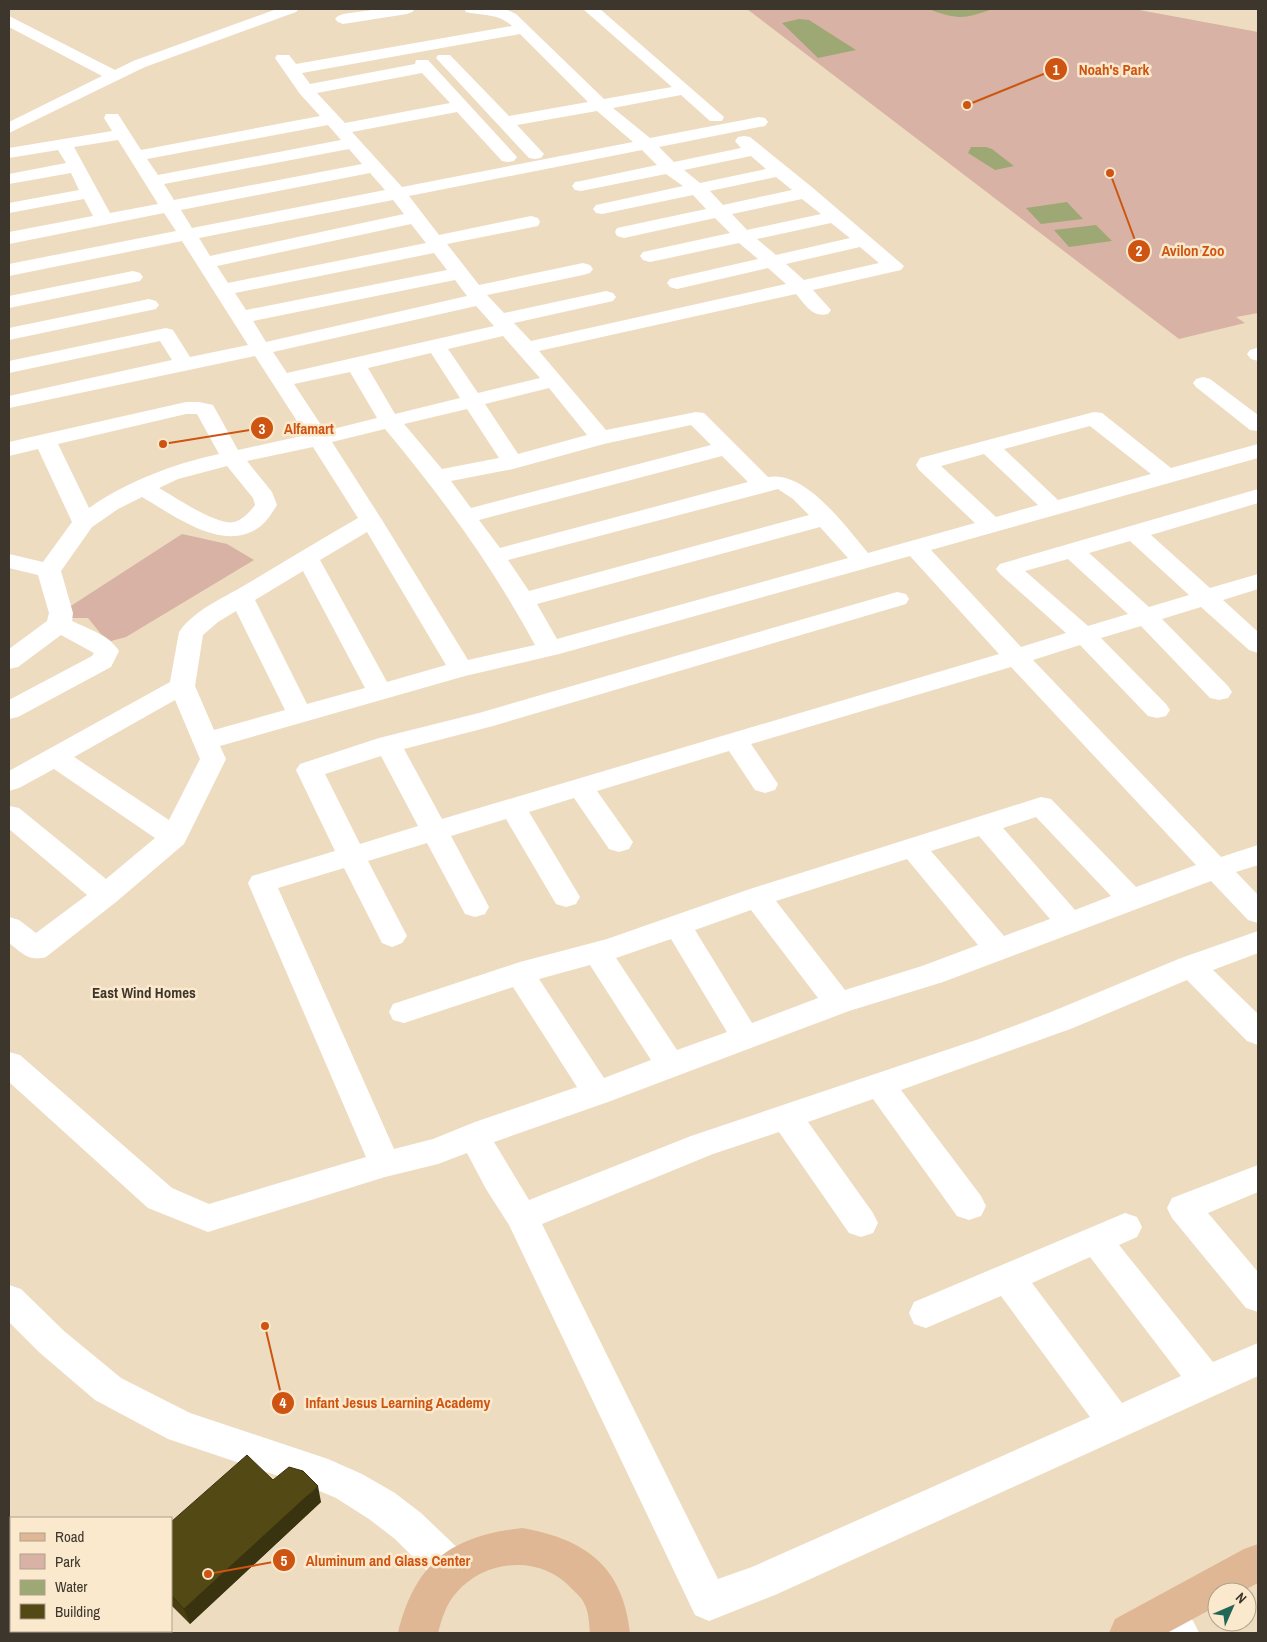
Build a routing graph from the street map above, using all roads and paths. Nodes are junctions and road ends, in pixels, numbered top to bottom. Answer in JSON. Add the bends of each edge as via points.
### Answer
{"nodes":[{"id":1,"x":291,"y":9,"type":"edge"},
{"id":2,"x":408,"y":9,"type":"edge"},
{"id":3,"x":472,"y":9,"type":"edge"},
{"id":4,"x":591,"y":9,"type":"edge"},
{"id":5,"x":343,"y":19,"type":"dead end"},
{"id":6,"x":9,"y":21,"type":"edge"},
{"id":7,"x":523,"y":29,"type":"junction"},
{"id":8,"x":444,"y":58,"type":"dead end"},
{"id":9,"x":113,"y":75,"type":"junction"},
{"id":10,"x":306,"y":90,"type":"junction"},
{"id":11,"x":683,"y":90,"type":"junction"},
{"id":12,"x":599,"y":104,"type":"junction"},
{"id":13,"x":461,"y":106,"type":"junction"},
{"id":14,"x":716,"y":117,"type":"dead end"},
{"id":15,"x":112,"y":118,"type":"dead end"},
{"id":16,"x":504,"y":122,"type":"junction"},
{"id":17,"x":759,"y":122,"type":"dead end"},
{"id":18,"x":337,"y":124,"type":"junction"},
{"id":19,"x":9,"y":128,"type":"edge"},
{"id":20,"x":123,"y":134,"type":"junction"},
{"id":21,"x":354,"y":143,"type":"junction"},
{"id":22,"x":64,"y":144,"type":"junction"},
{"id":23,"x":646,"y":144,"type":"junction"},
{"id":24,"x":9,"y":153,"type":"edge"},
{"id":25,"x":535,"y":154,"type":"dead end"},
{"id":26,"x":135,"y":156,"type":"junction"},
{"id":27,"x":508,"y":157,"type":"dead end"},
{"id":28,"x":374,"y":166,"type":"junction"},
{"id":29,"x":75,"y":167,"type":"junction"},
{"id":30,"x":670,"y":168,"type":"junction"},
{"id":31,"x":780,"y":171,"type":"junction"},
{"id":32,"x":9,"y":179,"type":"edge"},
{"id":33,"x":154,"y":181,"type":"junction"},
{"id":34,"x":581,"y":186,"type":"dead end"},
{"id":35,"x":696,"y":188,"type":"junction"},
{"id":36,"x":806,"y":192,"type":"junction"},
{"id":37,"x":90,"y":193,"type":"junction"},
{"id":38,"x":397,"y":193,"type":"junction"},
{"id":39,"x":9,"y":208,"type":"edge"},
{"id":40,"x":169,"y":208,"type":"junction"},
{"id":41,"x":602,"y":208,"type":"dead end"},
{"id":42,"x":718,"y":210,"type":"junction"},
{"id":43,"x":416,"y":217,"type":"junction"},
{"id":44,"x":835,"y":217,"type":"junction"},
{"id":45,"x":104,"y":219,"type":"junction"},
{"id":46,"x":531,"y":222,"type":"dead end"},
{"id":47,"x":624,"y":232,"type":"dead end"},
{"id":48,"x":186,"y":235,"type":"junction"},
{"id":49,"x":743,"y":236,"type":"junction"},
{"id":50,"x":9,"y":238,"type":"edge"},
{"id":51,"x":863,"y":241,"type":"junction"},
{"id":52,"x":436,"y":243,"type":"junction"},
{"id":53,"x":117,"y":249,"type":"junction"},
{"id":54,"x":650,"y":256,"type":"dead end"},
{"id":55,"x":770,"y":262,"type":"junction"},
{"id":56,"x":205,"y":263,"type":"junction"},
{"id":57,"x":583,"y":269,"type":"dead end"},
{"id":58,"x":9,"y":270,"type":"edge"},
{"id":59,"x":459,"y":272,"type":"junction"},
{"id":60,"x":133,"y":277,"type":"junction"},
{"id":61,"x":677,"y":283,"type":"dead end"},
{"id":62,"x":800,"y":288,"type":"junction"},
{"id":63,"x":223,"y":290,"type":"junction"},
{"id":64,"x":477,"y":295,"type":"junction"},
{"id":65,"x":606,"y":297,"type":"dead end"},
{"id":66,"x":9,"y":302,"type":"edge"},
{"id":67,"x":149,"y":305,"type":"junction"},
{"id":68,"x":821,"y":310,"type":"dead end"},
{"id":69,"x":242,"y":317,"type":"junction"},
{"id":70,"x":503,"y":324,"type":"junction"},
{"id":71,"x":9,"y":334,"type":"edge"},
{"id":72,"x":166,"y":334,"type":"junction"},
{"id":73,"x":436,"y":346,"type":"junction"},
{"id":74,"x":526,"y":348,"type":"junction"},
{"id":75,"x":261,"y":349,"type":"junction"},
{"id":76,"x":184,"y":364,"type":"junction"},
{"id":77,"x":356,"y":365,"type":"junction"},
{"id":78,"x":9,"y":367,"type":"edge"},
{"id":79,"x":280,"y":381,"type":"junction"},
{"id":80,"x":554,"y":381,"type":"junction"},
{"id":81,"x":1203,"y":383,"type":"dead end"},
{"id":82,"x":472,"y":400,"type":"junction"},
{"id":83,"x":9,"y":402,"type":"edge"},
{"id":84,"x":389,"y":421,"type":"junction"},
{"id":85,"x":1258,"y":425,"type":"edge"},
{"id":86,"x":601,"y":438,"type":"junction"},
{"id":87,"x":318,"y":439,"type":"junction"},
{"id":88,"x":45,"y":442,"type":"junction"},
{"id":89,"x":989,"y":447,"type":"junction"},
{"id":90,"x":727,"y":448,"type":"junction"},
{"id":91,"x":9,"y":449,"type":"edge"},
{"id":92,"x":1258,"y":451,"type":"edge"},
{"id":93,"x":232,"y":458,"type":"junction"},
{"id":94,"x":513,"y":462,"type":"junction"},
{"id":95,"x":1166,"y":476,"type":"junction"},
{"id":96,"x":438,"y":477,"type":"junction"},
{"id":97,"x":763,"y":485,"type":"junction"},
{"id":98,"x":142,"y":488,"type":"junction"},
{"id":99,"x":1258,"y":496,"type":"edge"},
{"id":100,"x":1054,"y":508,"type":"junction"},
{"id":101,"x":465,"y":517,"type":"junction"},
{"id":102,"x":826,"y":518,"type":"junction"},
{"id":103,"x":370,"y":520,"type":"junction"},
{"id":104,"x":84,"y":522,"type":"junction"},
{"id":105,"x":991,"y":525,"type":"junction"},
{"id":106,"x":1135,"y":533,"type":"junction"},
{"id":107,"x":915,"y":547,"type":"junction"},
{"id":108,"x":1072,"y":550,"type":"junction"},
{"id":109,"x":494,"y":556,"type":"junction"},
{"id":110,"x":308,"y":559,"type":"junction"},
{"id":111,"x":9,"y":561,"type":"edge"},
{"id":112,"x":863,"y":561,"type":"junction"},
{"id":113,"x":49,"y":571,"type":"junction"},
{"id":114,"x":1258,"y":581,"type":"edge"},
{"id":115,"x":241,"y":597,"type":"junction"},
{"id":116,"x":1206,"y":598,"type":"junction"},
{"id":117,"x":897,"y":599,"type":"dead end"},
{"id":118,"x":523,"y":600,"type":"junction"},
{"id":119,"x":1146,"y":617,"type":"junction"},
{"id":120,"x":59,"y":624,"type":"junction"},
{"id":121,"x":1086,"y":636,"type":"junction"},
{"id":122,"x":1258,"y":645,"type":"edge"},
{"id":123,"x":550,"y":649,"type":"junction"},
{"id":124,"x":1018,"y":657,"type":"junction"},
{"id":125,"x":9,"y":661,"type":"edge"},
{"id":126,"x":461,"y":669,"type":"junction"},
{"id":127,"x":182,"y":686,"type":"junction"},
{"id":128,"x":380,"y":692,"type":"junction"},
{"id":129,"x":1219,"y":692,"type":"dead end"},
{"id":130,"x":1157,"y":710,"type":"dead end"},
{"id":131,"x":9,"y":711,"type":"edge"},
{"id":132,"x":300,"y":715,"type":"junction"},
{"id":133,"x":735,"y":740,"type":"junction"},
{"id":134,"x":206,"y":741,"type":"junction"},
{"id":135,"x":388,"y":744,"type":"junction"},
{"id":136,"x":54,"y":756,"type":"junction"},
{"id":137,"x":9,"y":782,"type":"edge"},
{"id":138,"x":765,"y":784,"type":"dead end"},
{"id":139,"x":580,"y":787,"type":"junction"},
{"id":140,"x":513,"y":807,"type":"junction"},
{"id":141,"x":9,"y":816,"type":"edge"},
{"id":142,"x":985,"y":825,"type":"junction"},
{"id":143,"x":436,"y":831,"type":"junction"},
{"id":144,"x":174,"y":838,"type":"junction"},
{"id":145,"x":619,"y":842,"type":"dead end"},
{"id":146,"x":912,"y":846,"type":"junction"},
{"id":147,"x":1258,"y":855,"type":"edge"},
{"id":148,"x":353,"y":856,"type":"junction"},
{"id":149,"x":1217,"y":868,"type":"junction"},
{"id":150,"x":106,"y":895,"type":"junction"},
{"id":151,"x":566,"y":897,"type":"dead end"},
{"id":152,"x":757,"y":897,"type":"junction"},
{"id":153,"x":1131,"y":900,"type":"junction"},
{"id":154,"x":475,"y":907,"type":"dead end"},
{"id":155,"x":1258,"y":913,"type":"edge"},
{"id":156,"x":1069,"y":922,"type":"junction"},
{"id":157,"x":676,"y":926,"type":"junction"},
{"id":158,"x":9,"y":927,"type":"edge"},
{"id":159,"x":392,"y":936,"type":"dead end"},
{"id":160,"x":1258,"y":942,"type":"edge"},
{"id":161,"x":998,"y":950,"type":"junction"},
{"id":162,"x":597,"y":952,"type":"junction"},
{"id":163,"x":1191,"y":966,"type":"junction"},
{"id":164,"x":520,"y":973,"type":"junction"},
{"id":165,"x":838,"y":1003,"type":"junction"},
{"id":166,"x":404,"y":1012,"type":"dead end"},
{"id":167,"x":1258,"y":1033,"type":"edge"},
{"id":168,"x":746,"y":1038,"type":"junction"},
{"id":169,"x":9,"y":1064,"type":"edge"},
{"id":170,"x":671,"y":1066,"type":"junction"},
{"id":171,"x":880,"y":1084,"type":"junction"},
{"id":172,"x":597,"y":1094,"type":"junction"},
{"id":173,"x":786,"y":1116,"type":"junction"},
{"id":174,"x":474,"y":1136,"type":"junction"},
{"id":175,"x":385,"y":1164,"type":"junction"},
{"id":176,"x":1258,"y":1178,"type":"edge"},
{"id":177,"x":969,"y":1206,"type":"dead end"},
{"id":178,"x":522,"y":1217,"type":"junction"},
{"id":179,"x":861,"y":1223,"type":"dead end"},
{"id":180,"x":1007,"y":1277,"type":"junction"},
{"id":181,"x":1258,"y":1297,"type":"edge"},
{"id":182,"x":9,"y":1300,"type":"edge"},
{"id":183,"x":926,"y":1313,"type":"dead end"},
{"id":184,"x":1258,"y":1359,"type":"edge"},
{"id":185,"x":1207,"y":1382,"type":"junction"},
{"id":186,"x":1116,"y":1423,"type":"junction"},
{"id":187,"x":452,"y":1569,"type":"junction"},
{"id":188,"x":1256,"y":1569,"type":"edge"},
{"id":189,"x":1157,"y":1627,"type":"edge"},
{"id":190,"x":418,"y":1633,"type":"edge"},
{"id":191,"x":610,"y":1633,"type":"edge"}],
"edges":[{"from":1,"to":9,"type":"street"},
{"from":2,"to":5,"type":"street"},
{"from":3,"to":7,"type":"street","via":[[505,14]]},
{"from":4,"to":11,"type":"street"},
{"from":6,"to":9,"type":"street"},
{"from":7,"to":10,"type":"street","via":[[287,64]]},
{"from":7,"to":12,"type":"street"},
{"from":8,"to":16,"type":"street"},
{"from":9,"to":19,"type":"street"},
{"from":10,"to":13,"type":"street","via":[[424,65]]},
{"from":10,"to":18,"type":"street"},
{"from":11,"to":12,"type":"street"},
{"from":11,"to":14,"type":"street"},
{"from":12,"to":16,"type":"street"},
{"from":12,"to":23,"type":"street"},
{"from":13,"to":18,"type":"street"},
{"from":13,"to":27,"type":"street"},
{"from":15,"to":20,"type":"street"},
{"from":16,"to":25,"type":"street"},
{"from":17,"to":23,"type":"street"},
{"from":18,"to":21,"type":"street"},
{"from":18,"to":26,"type":"street"},
{"from":20,"to":22,"type":"street"},
{"from":20,"to":26,"type":"street"},
{"from":21,"to":28,"type":"street"},
{"from":21,"to":33,"type":"street"},
{"from":22,"to":24,"type":"street"},
{"from":22,"to":29,"type":"street"},
{"from":23,"to":30,"type":"street"},
{"from":23,"to":38,"type":"street"},
{"from":26,"to":33,"type":"street"},
{"from":28,"to":38,"type":"street"},
{"from":28,"to":40,"type":"street"},
{"from":29,"to":32,"type":"street"},
{"from":29,"to":37,"type":"street"},
{"from":30,"to":31,"type":"street","via":[[750,146]]},
{"from":30,"to":34,"type":"street"},
{"from":30,"to":35,"type":"street"},
{"from":31,"to":35,"type":"street"},
{"from":31,"to":36,"type":"street"},
{"from":33,"to":40,"type":"street"},
{"from":35,"to":41,"type":"street"},
{"from":35,"to":42,"type":"street"},
{"from":36,"to":42,"type":"street"},
{"from":36,"to":44,"type":"street"},
{"from":37,"to":39,"type":"street"},
{"from":37,"to":45,"type":"street"},
{"from":38,"to":43,"type":"street"},
{"from":38,"to":48,"type":"street"},
{"from":40,"to":45,"type":"street"},
{"from":40,"to":48,"type":"street"},
{"from":42,"to":47,"type":"street"},
{"from":42,"to":49,"type":"street"},
{"from":43,"to":52,"type":"street"},
{"from":43,"to":56,"type":"street"},
{"from":44,"to":49,"type":"street"},
{"from":44,"to":51,"type":"street"},
{"from":45,"to":50,"type":"street"},
{"from":46,"to":52,"type":"street"},
{"from":48,"to":53,"type":"street"},
{"from":48,"to":56,"type":"street"},
{"from":49,"to":54,"type":"street"},
{"from":49,"to":55,"type":"street"},
{"from":51,"to":55,"type":"street"},
{"from":51,"to":62,"type":"street","via":[[894,266]]},
{"from":52,"to":59,"type":"street"},
{"from":52,"to":63,"type":"street"},
{"from":53,"to":58,"type":"street"},
{"from":53,"to":60,"type":"street"},
{"from":55,"to":61,"type":"street"},
{"from":55,"to":62,"type":"street"},
{"from":56,"to":63,"type":"street"},
{"from":57,"to":64,"type":"street"},
{"from":59,"to":64,"type":"street"},
{"from":59,"to":69,"type":"street"},
{"from":60,"to":66,"type":"street"},
{"from":60,"to":67,"type":"street"},
{"from":62,"to":68,"type":"street"},
{"from":62,"to":74,"type":"street"},
{"from":63,"to":69,"type":"street"},
{"from":64,"to":70,"type":"street"},
{"from":64,"to":75,"type":"street"},
{"from":65,"to":70,"type":"street"},
{"from":67,"to":71,"type":"street"},
{"from":67,"to":72,"type":"street"},
{"from":69,"to":75,"type":"street"},
{"from":70,"to":73,"type":"street"},
{"from":70,"to":74,"type":"street"},
{"from":72,"to":76,"type":"street"},
{"from":72,"to":78,"type":"street"},
{"from":73,"to":77,"type":"street"},
{"from":73,"to":82,"type":"street"},
{"from":74,"to":80,"type":"street"},
{"from":75,"to":76,"type":"street"},
{"from":75,"to":79,"type":"street"},
{"from":76,"to":83,"type":"street"},
{"from":77,"to":79,"type":"street"},
{"from":77,"to":84,"type":"street"},
{"from":79,"to":87,"type":"street"},
{"from":80,"to":82,"type":"street"},
{"from":80,"to":86,"type":"street"},
{"from":81,"to":85,"type":"street"},
{"from":82,"to":84,"type":"street"},
{"from":82,"to":94,"type":"street"},
{"from":84,"to":87,"type":"street"},
{"from":84,"to":96,"type":"street"},
{"from":86,"to":90,"type":"street","via":[[693,417],[700,419]]},
{"from":86,"to":94,"type":"street"},
{"from":87,"to":93,"type":"street"},
{"from":87,"to":103,"type":"street"},
{"from":88,"to":91,"type":"street"},
{"from":88,"to":93,"type":"street","via":[[169,412],[199,408],[205,410]]},
{"from":88,"to":104,"type":"street"},
{"from":89,"to":95,"type":"street","via":[[1096,418]]},
{"from":89,"to":100,"type":"street"},
{"from":89,"to":105,"type":"street","via":[[927,464]]},
{"from":90,"to":97,"type":"street"},
{"from":90,"to":101,"type":"street"},
{"from":92,"to":95,"type":"street"},
{"from":93,"to":98,"type":"street","via":[[170,474]]},
{"from":93,"to":98,"type":"street","via":[[264,497],[266,505],[250,524],[233,530],[211,526]]},
{"from":94,"to":96,"type":"street"},
{"from":95,"to":100,"type":"street"},
{"from":96,"to":101,"type":"street"},
{"from":97,"to":102,"type":"street","via":[[788,485]]},
{"from":97,"to":109,"type":"street"},
{"from":98,"to":104,"type":"street"},
{"from":99,"to":106,"type":"street"},
{"from":100,"to":105,"type":"street"},
{"from":101,"to":109,"type":"street"},
{"from":102,"to":112,"type":"street"},
{"from":102,"to":118,"type":"street"},
{"from":103,"to":110,"type":"street"},
{"from":103,"to":126,"type":"street"},
{"from":104,"to":113,"type":"street"},
{"from":105,"to":107,"type":"street"},
{"from":106,"to":108,"type":"street"},
{"from":106,"to":116,"type":"street"},
{"from":107,"to":112,"type":"street"},
{"from":107,"to":124,"type":"street"},
{"from":108,"to":119,"type":"street"},
{"from":108,"to":121,"type":"street","via":[[1008,569]]},
{"from":109,"to":118,"type":"street"},
{"from":110,"to":115,"type":"street"},
{"from":110,"to":128,"type":"street"},
{"from":111,"to":113,"type":"street"},
{"from":112,"to":123,"type":"street"},
{"from":113,"to":120,"type":"street","via":[[61,613]]},
{"from":114,"to":116,"type":"street"},
{"from":115,"to":127,"type":"street","via":[[191,632]]},
{"from":115,"to":132,"type":"street"},
{"from":116,"to":119,"type":"street"},
{"from":116,"to":122,"type":"street"},
{"from":117,"to":135,"type":"street","via":[[484,720]]},
{"from":118,"to":123,"type":"street"},
{"from":119,"to":121,"type":"street"},
{"from":119,"to":129,"type":"street"},
{"from":120,"to":125,"type":"street"},
{"from":120,"to":131,"type":"street","via":[[107,651],[102,661]]},
{"from":121,"to":124,"type":"street"},
{"from":121,"to":130,"type":"street"},
{"from":123,"to":126,"type":"street"},
{"from":124,"to":133,"type":"street"},
{"from":124,"to":149,"type":"street"},
{"from":126,"to":128,"type":"street"},
{"from":127,"to":134,"type":"street"},
{"from":127,"to":136,"type":"street"},
{"from":128,"to":132,"type":"street"},
{"from":132,"to":134,"type":"street"},
{"from":133,"to":138,"type":"street"},
{"from":133,"to":139,"type":"street"},
{"from":134,"to":144,"type":"street","via":[[213,759]]},
{"from":135,"to":143,"type":"street"},
{"from":135,"to":148,"type":"street","via":[[309,770]]},
{"from":136,"to":137,"type":"street"},
{"from":136,"to":144,"type":"street"},
{"from":139,"to":140,"type":"street"},
{"from":139,"to":145,"type":"street"},
{"from":140,"to":143,"type":"street"},
{"from":140,"to":151,"type":"street"},
{"from":141,"to":150,"type":"street"},
{"from":142,"to":146,"type":"street"},
{"from":142,"to":153,"type":"street","via":[[1040,806]]},
{"from":142,"to":156,"type":"street"},
{"from":143,"to":148,"type":"street"},
{"from":143,"to":154,"type":"street"},
{"from":144,"to":150,"type":"street"},
{"from":146,"to":152,"type":"street"},
{"from":146,"to":161,"type":"street"},
{"from":147,"to":149,"type":"street"},
{"from":148,"to":159,"type":"street"},
{"from":148,"to":175,"type":"street","via":[[262,883]]},
{"from":149,"to":153,"type":"street"},
{"from":149,"to":155,"type":"street"},
{"from":150,"to":158,"type":"street","via":[[36,949]]},
{"from":152,"to":157,"type":"street"},
{"from":152,"to":165,"type":"street"},
{"from":153,"to":156,"type":"street"},
{"from":156,"to":161,"type":"street"},
{"from":157,"to":162,"type":"street"},
{"from":157,"to":168,"type":"street"},
{"from":160,"to":163,"type":"street"},
{"from":161,"to":165,"type":"street"},
{"from":162,"to":164,"type":"street"},
{"from":162,"to":170,"type":"street"},
{"from":163,"to":167,"type":"street"},
{"from":163,"to":171,"type":"street","via":[[1062,1020]]},
{"from":164,"to":166,"type":"street"},
{"from":164,"to":172,"type":"street"},
{"from":165,"to":168,"type":"street"},
{"from":168,"to":170,"type":"street"},
{"from":169,"to":175,"type":"street","via":[[160,1198],[208,1218]]},
{"from":170,"to":172,"type":"street"},
{"from":171,"to":173,"type":"street"},
{"from":171,"to":177,"type":"street"},
{"from":172,"to":174,"type":"street"},
{"from":173,"to":178,"type":"street","via":[[702,1145]]},
{"from":173,"to":179,"type":"street"},
{"from":174,"to":175,"type":"street","via":[[438,1151]]},
{"from":174,"to":178,"type":"street"},
{"from":176,"to":181,"type":"street","via":[[1184,1208]]},
{"from":178,"to":186,"type":"street","via":[[709,1602],[769,1579]]},
{"from":180,"to":183,"type":"street"},
{"from":180,"to":185,"type":"street","via":[[1110,1234]]},
{"from":180,"to":186,"type":"street"},
{"from":182,"to":187,"type":"street","via":[[108,1389],[181,1426],[315,1471],[349,1486],[408,1526]]},
{"from":184,"to":185,"type":"street"},
{"from":185,"to":186,"type":"street"},
{"from":187,"to":190,"type":"main road","via":[[424,1608]]},
{"from":187,"to":191,"type":"main road","via":[[496,1547],[519,1545],[565,1557],[584,1571],[598,1590],[608,1612]]},
{"from":188,"to":189,"type":"main road"}]}
